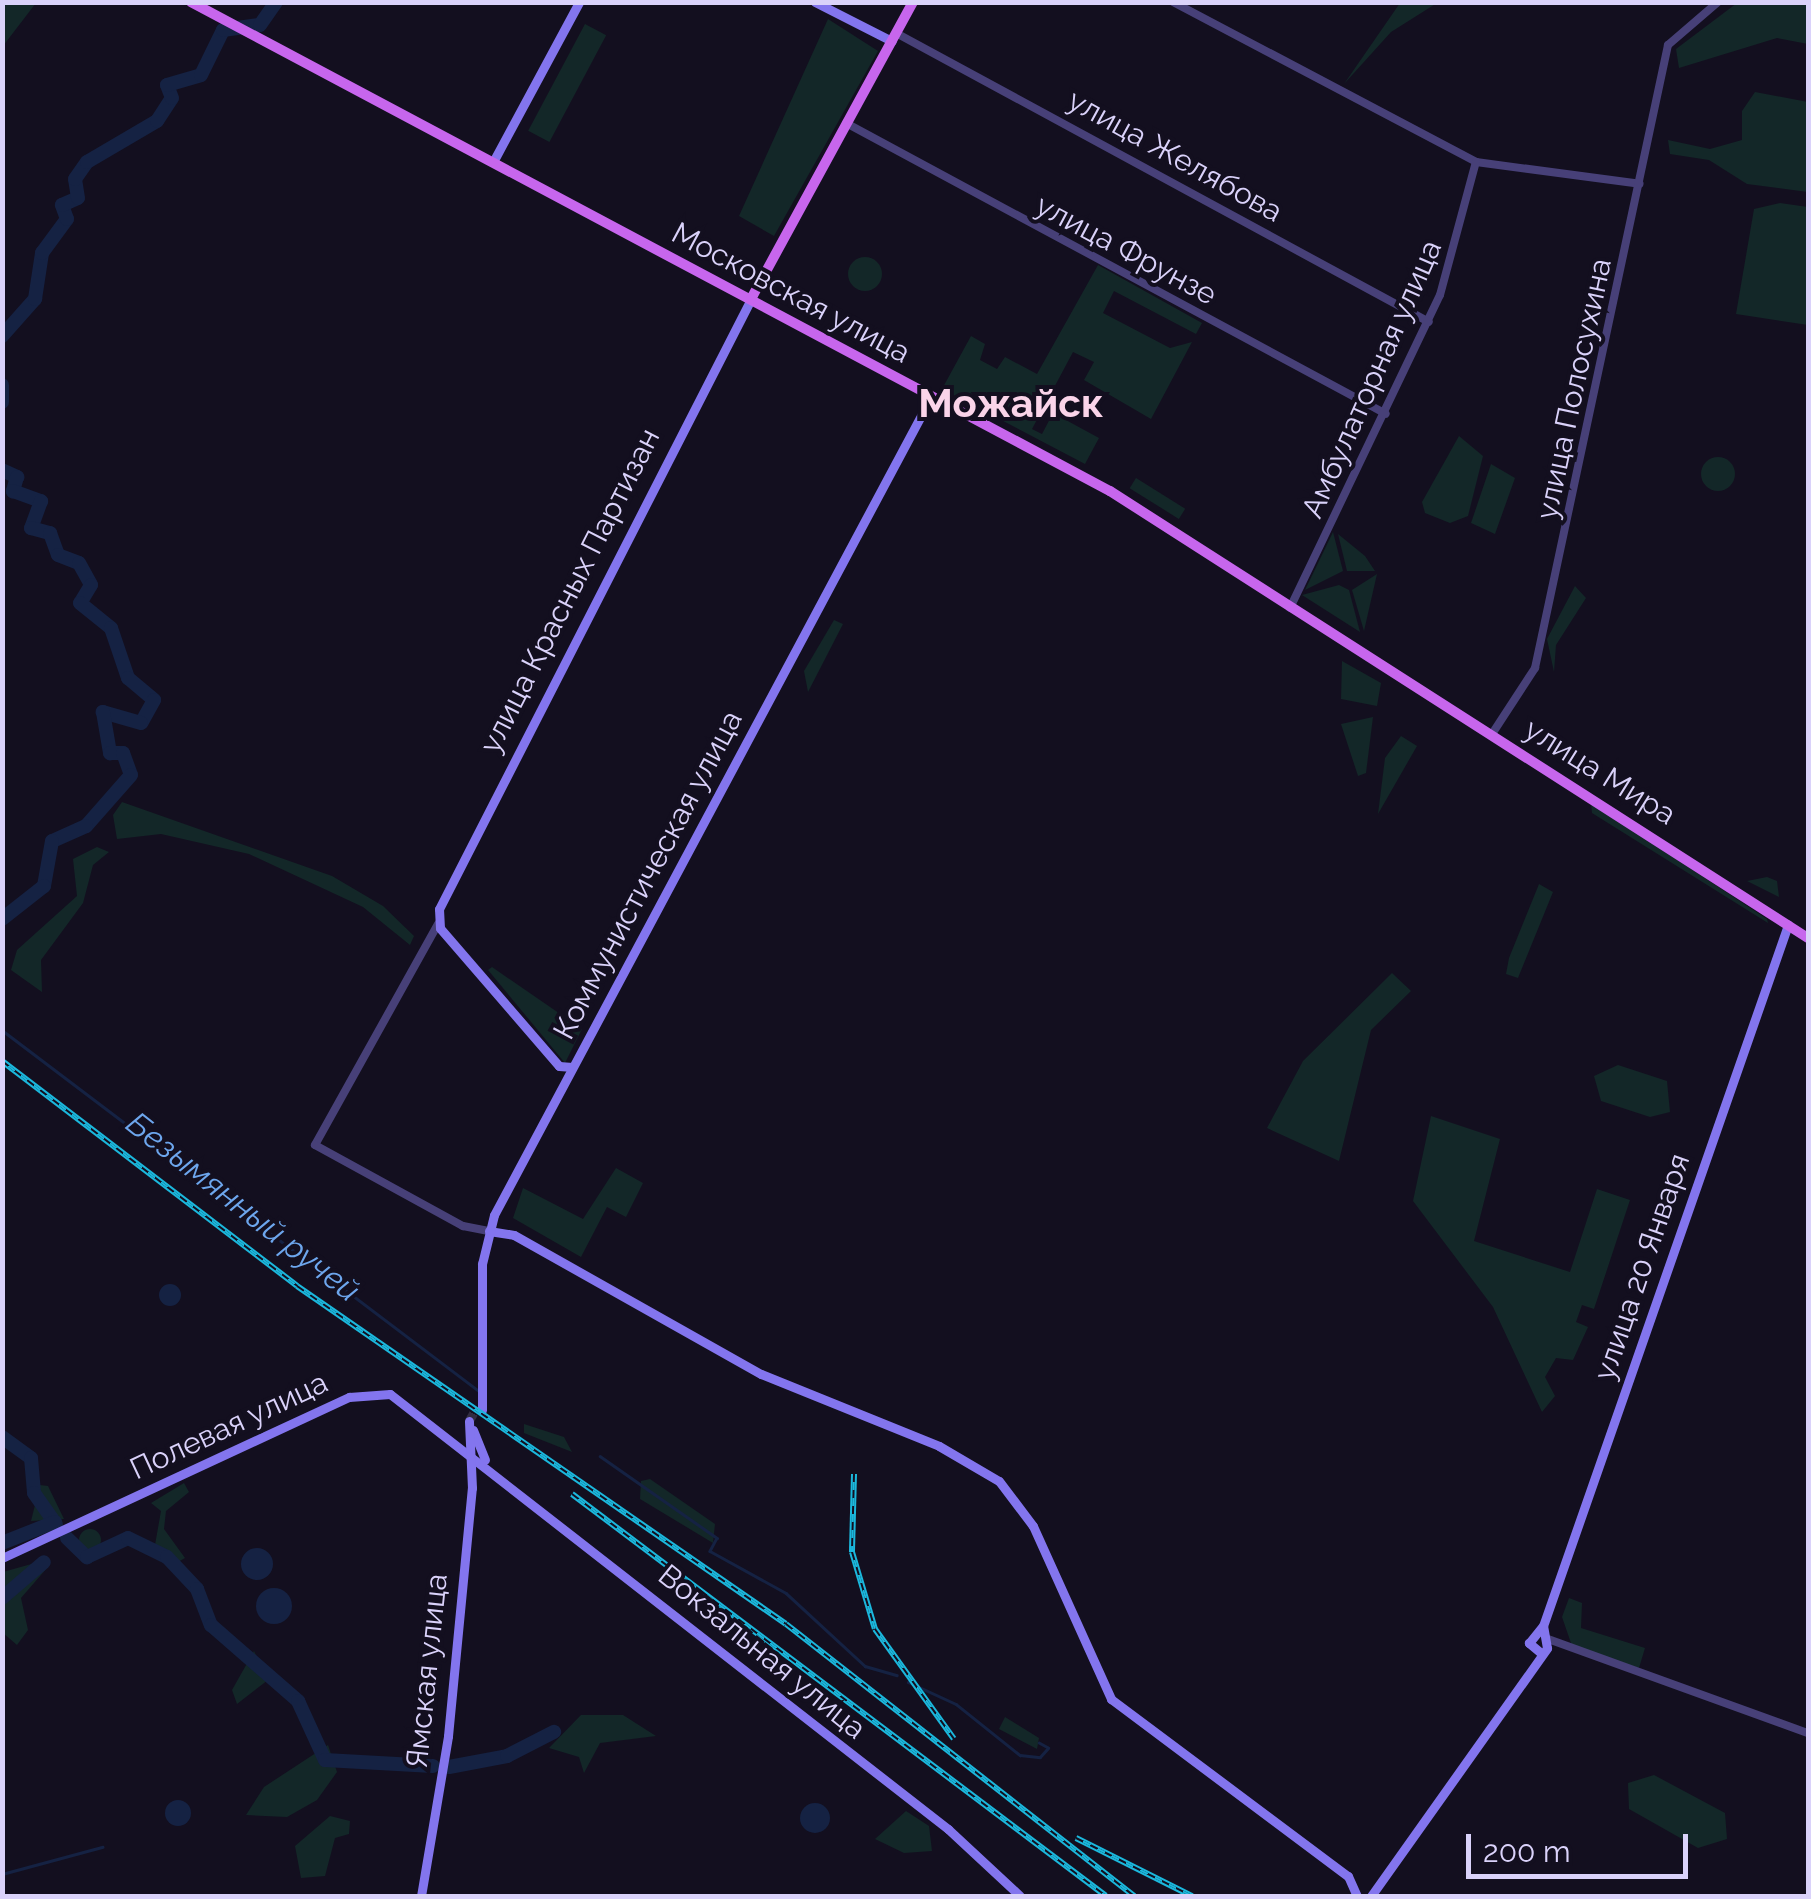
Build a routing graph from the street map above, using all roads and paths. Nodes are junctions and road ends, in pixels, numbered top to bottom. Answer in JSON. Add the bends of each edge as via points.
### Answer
{"nodes":[{"id":1,"x":192,"y":2,"type":"edge"},
{"id":2,"x":579,"y":2,"type":"edge"},
{"id":3,"x":814,"y":2,"type":"edge"},
{"id":4,"x":913,"y":2,"type":"edge"},
{"id":5,"x":1173,"y":2,"type":"edge"},
{"id":6,"x":1718,"y":2,"type":"edge"},
{"id":7,"x":894,"y":37,"type":"junction"},
{"id":8,"x":846,"y":122,"type":"junction"},
{"id":9,"x":493,"y":162,"type":"junction"},
{"id":10,"x":1476,"y":162,"type":"junction"},
{"id":11,"x":1640,"y":184,"type":"junction"},
{"id":12,"x":750,"y":298,"type":"junction"},
{"id":13,"x":1429,"y":322,"type":"junction"},
{"id":14,"x":932,"y":397,"type":"junction"},
{"id":15,"x":1386,"y":414,"type":"junction"},
{"id":16,"x":1290,"y":608,"type":"junction"},
{"id":17,"x":1362,"y":654,"type":"joint"},
{"id":18,"x":1492,"y":734,"type":"junction"},
{"id":19,"x":434,"y":924,"type":"junction"},
{"id":20,"x":1788,"y":925,"type":"junction"},
{"id":21,"x":1808,"y":938,"type":"edge"},
{"id":22,"x":551,"y":1055,"type":"junction"},
{"id":23,"x":574,"y":1066,"type":"junction"},
{"id":24,"x":558,"y":1094,"type":"junction"},
{"id":25,"x":489,"y":1231,"type":"junction"},
{"id":26,"x":480,"y":1409,"type":"tunnel mouth"},
{"id":27,"x":472,"y":1425,"type":"junction"},
{"id":28,"x":441,"y":1427,"type":"junction"},
{"id":29,"x":470,"y":1450,"type":"junction"},
{"id":30,"x":489,"y":1467,"type":"junction"},
{"id":31,"x":512,"y":1487,"type":"junction"},
{"id":32,"x":472,"y":1488,"type":"junction"},
{"id":33,"x":2,"y":1558,"type":"edge"},
{"id":34,"x":1543,"y":1634,"type":"junction"},
{"id":35,"x":1560,"y":1647,"type":"junction"},
{"id":36,"x":1537,"y":1654,"type":"junction"},
{"id":37,"x":1808,"y":1733,"type":"edge"},
{"id":38,"x":1364,"y":1893,"type":"edge"},
{"id":39,"x":421,"y":1896,"type":"edge"},
{"id":40,"x":1020,"y":1896,"type":"edge"}],
"edges":[{"from":1,"to":9,"type":"main road","name":"Московская улица"},
{"from":2,"to":9,"type":"main road"},
{"from":3,"to":7,"type":"main road","name":"улица Желябова"},
{"from":4,"to":7,"type":"main road"},
{"from":5,"to":10,"type":"street"},
{"from":6,"to":11,"type":"street","name":"улица Полосухина","via":[[1670,42]]},
{"from":7,"to":8,"type":"main road"},
{"from":7,"to":13,"type":"street","name":"улица Желябова"},
{"from":8,"to":12,"type":"main road"},
{"from":8,"to":15,"type":"street","name":"улица Фрунзе"},
{"from":9,"to":12,"type":"main road","name":"Московская улица"},
{"from":10,"to":11,"type":"street"},
{"from":10,"to":13,"type":"street","name":"Амбулаторная улица"},
{"from":11,"to":18,"type":"street","name":"улица Полосухина","via":[[1535,668]]},
{"from":12,"to":14,"type":"main road","name":"Московская улица"},
{"from":12,"to":19,"type":"main road","name":"улица Красных Партизан"},
{"from":13,"to":15,"type":"street","name":"Амбулаторная улица"},
{"from":14,"to":16,"type":"main road","name":"Московская улица","via":[[1118,496]]},
{"from":14,"to":23,"type":"main road","name":"Коммунистическая улица"},
{"from":15,"to":16,"type":"street","name":"Амбулаторная улица"},
{"from":16,"to":17,"type":"main road","name":"Московская улица"},
{"from":17,"to":18,"type":"main road","name":"улица Мира"},
{"from":18,"to":20,"type":"main road","name":"улица Мира"},
{"from":19,"to":22,"type":"main road"},
{"from":19,"to":25,"type":"street","via":[[315,1145],[462,1226]]},
{"from":20,"to":21,"type":"main road","name":"улица Мира"},
{"from":20,"to":34,"type":"main road","name":"улица 20 Января"},
{"from":22,"to":23,"type":"main road","via":[[564,1070]]},
{"from":22,"to":24,"type":"main road"},
{"from":23,"to":24,"type":"main road","name":"Коммунистическая улица"},
{"from":24,"to":25,"type":"main road","name":"Коммунистическая улица"},
{"from":25,"to":26,"type":"main road","name":"Коммунистическая улица","via":[[486,1396]]},
{"from":25,"to":38,"type":"main road","via":[[514,1235],[761,1374],[986,1471],[1033,1526],[1108,1697]]},
{"from":27,"to":28,"type":"main road"},
{"from":27,"to":29,"type":"main road","name":"Ямская улица"},
{"from":27,"to":30,"type":"main road"},
{"from":28,"to":29,"type":"main road","name":"Полевая улица"},
{"from":28,"to":33,"type":"main road","name":"Полевая улица","via":[[398,1396],[360,1393]]},
{"from":29,"to":30,"type":"main road","name":"Вокзальная улица"},
{"from":29,"to":32,"type":"main road","name":"Ямская улица"},
{"from":30,"to":31,"type":"main road","name":"Вокзальная улица"},
{"from":31,"to":32,"type":"main road","via":[[484,1474]]},
{"from":31,"to":40,"type":"main road","name":"Вокзальная улица","via":[[975,1850]]},
{"from":32,"to":39,"type":"main road","name":"Ямская улица"},
{"from":34,"to":35,"type":"street"},
{"from":34,"to":36,"type":"main road"},
{"from":34,"to":36,"type":"main road"},
{"from":35,"to":36,"type":"street"},
{"from":35,"to":37,"type":"street"},
{"from":36,"to":38,"type":"main road"}]}
